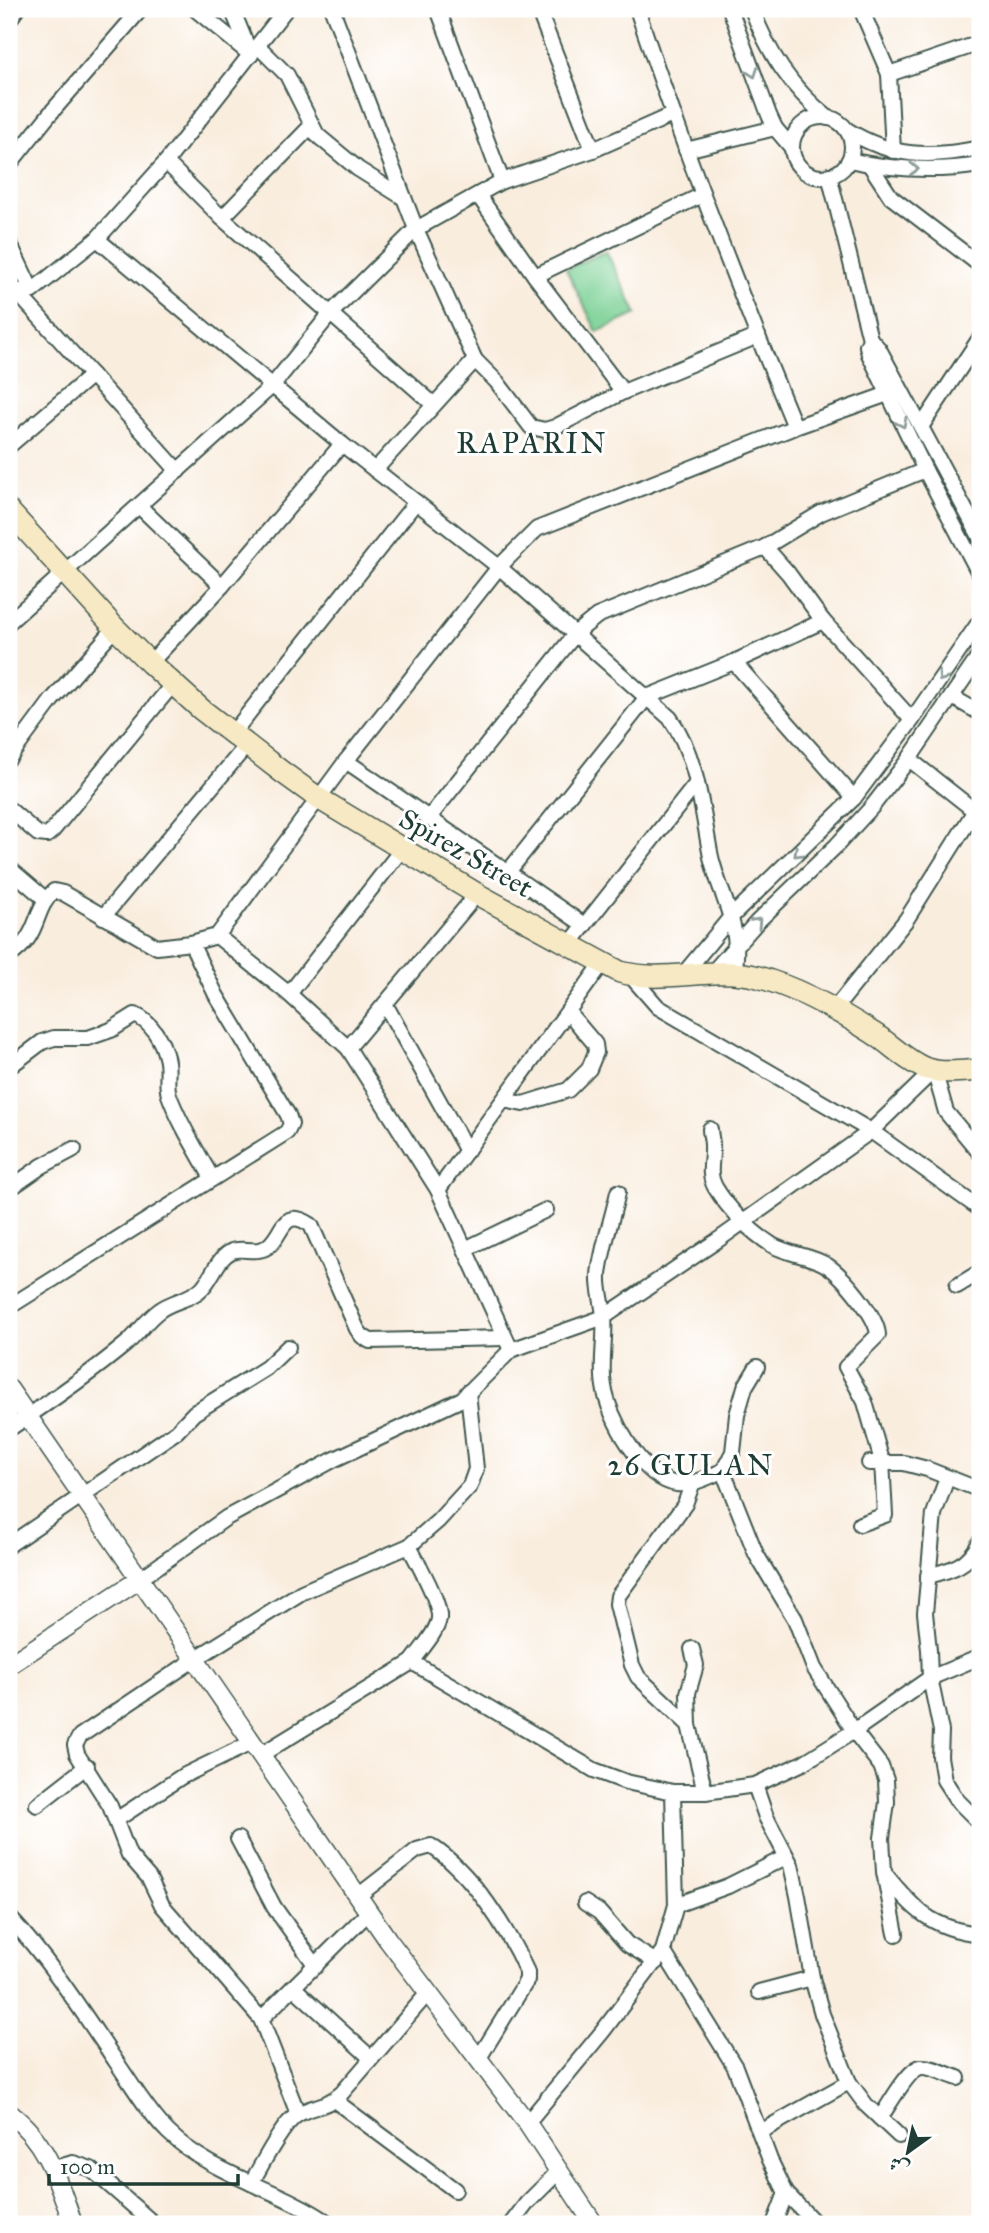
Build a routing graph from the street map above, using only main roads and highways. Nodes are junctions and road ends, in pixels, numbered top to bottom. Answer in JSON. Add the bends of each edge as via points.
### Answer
{"nodes":[{"id":1,"x":12,"y":521,"type":"edge"},
{"id":2,"x":980,"y":1070,"type":"edge"}],
"edges":[{"from":1,"to":2,"type":"main road","name":"Spirez Street","via":[[150,663],[239,740],[318,798],[477,894],[602,964],[629,974],[759,977],[833,1011],[919,1065],[934,1070]]}]}
